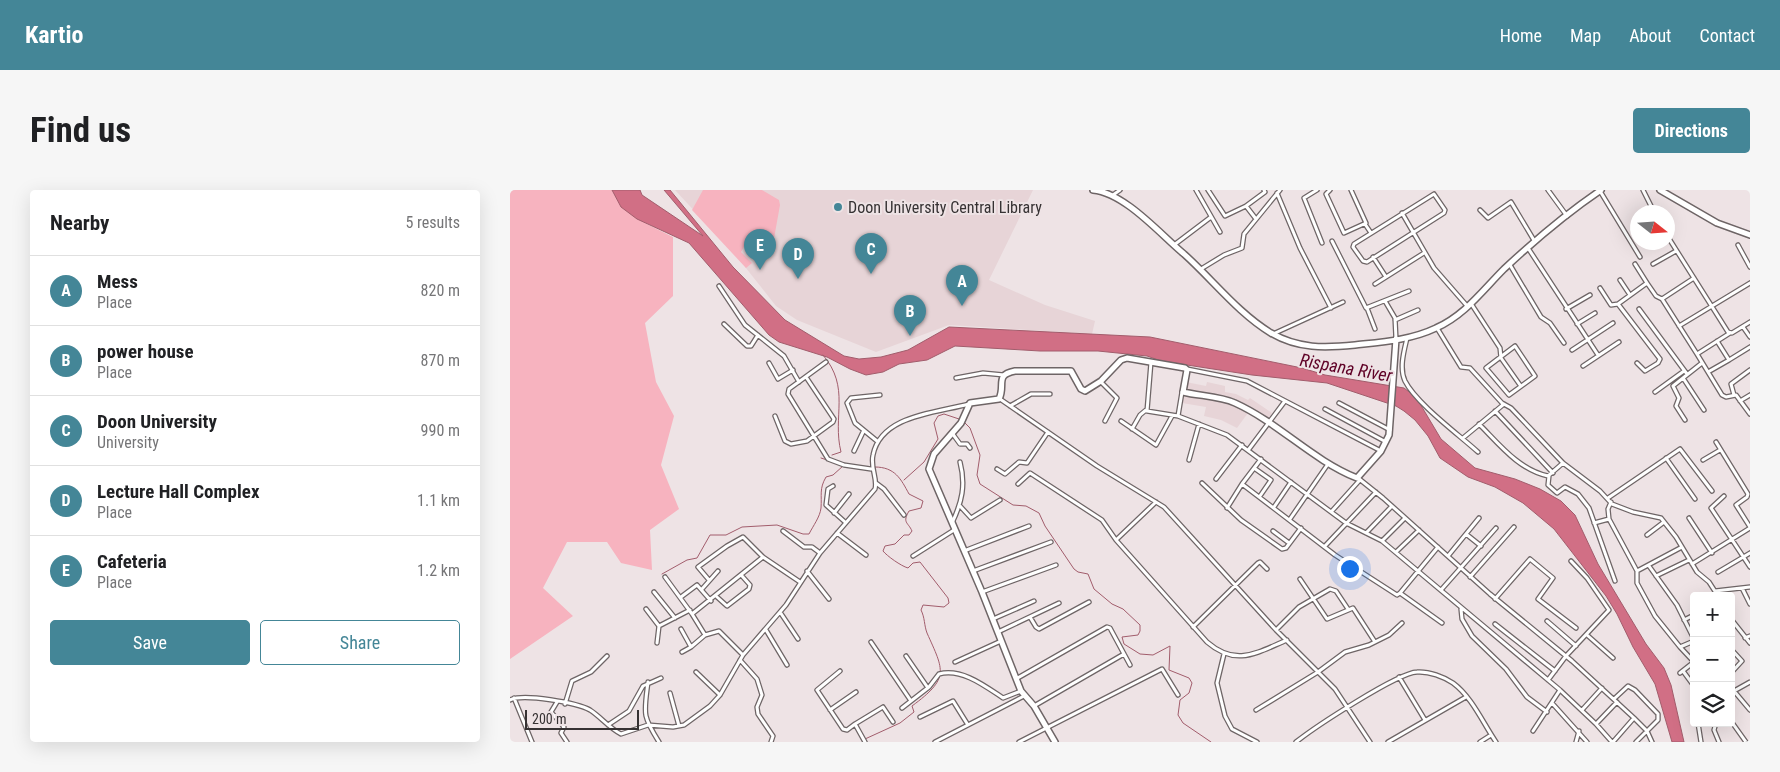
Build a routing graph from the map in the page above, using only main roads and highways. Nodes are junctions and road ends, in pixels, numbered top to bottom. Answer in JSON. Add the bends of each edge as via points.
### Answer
{"nodes":[{"id":1,"x":1093,"y":190,"type":"edge"},
{"id":2,"x":1600,"y":190,"type":"edge"},
{"id":3,"x":1660,"y":190,"type":"edge"},
{"id":4,"x":1113,"y":193,"type":"edge"},
{"id":5,"x":1747,"y":235,"type":"edge"},
{"id":6,"x":1396,"y":339,"type":"junction"},
{"id":7,"x":1055,"y":742,"type":"edge"}],
"edges":[{"from":1,"to":4,"type":"main road"},
{"from":2,"to":6,"type":"main road","via":[[1528,248],[1470,306],[1437,328]]},
{"from":3,"to":5,"type":"main road","via":[[1717,223]]},
{"from":4,"to":6,"type":"main road","via":[[1201,269],[1253,321],[1272,334],[1309,347],[1324,348]]},
{"from":6,"to":7,"type":"main road","via":[[1390,430],[1381,451],[1358,479],[1328,464],[1232,402],[1182,392],[1186,368],[1123,359],[1086,391],[1081,389],[1069,371],[1015,371],[1001,380],[999,398],[970,403],[961,423],[934,454],[929,469],[1021,691]]}]}
